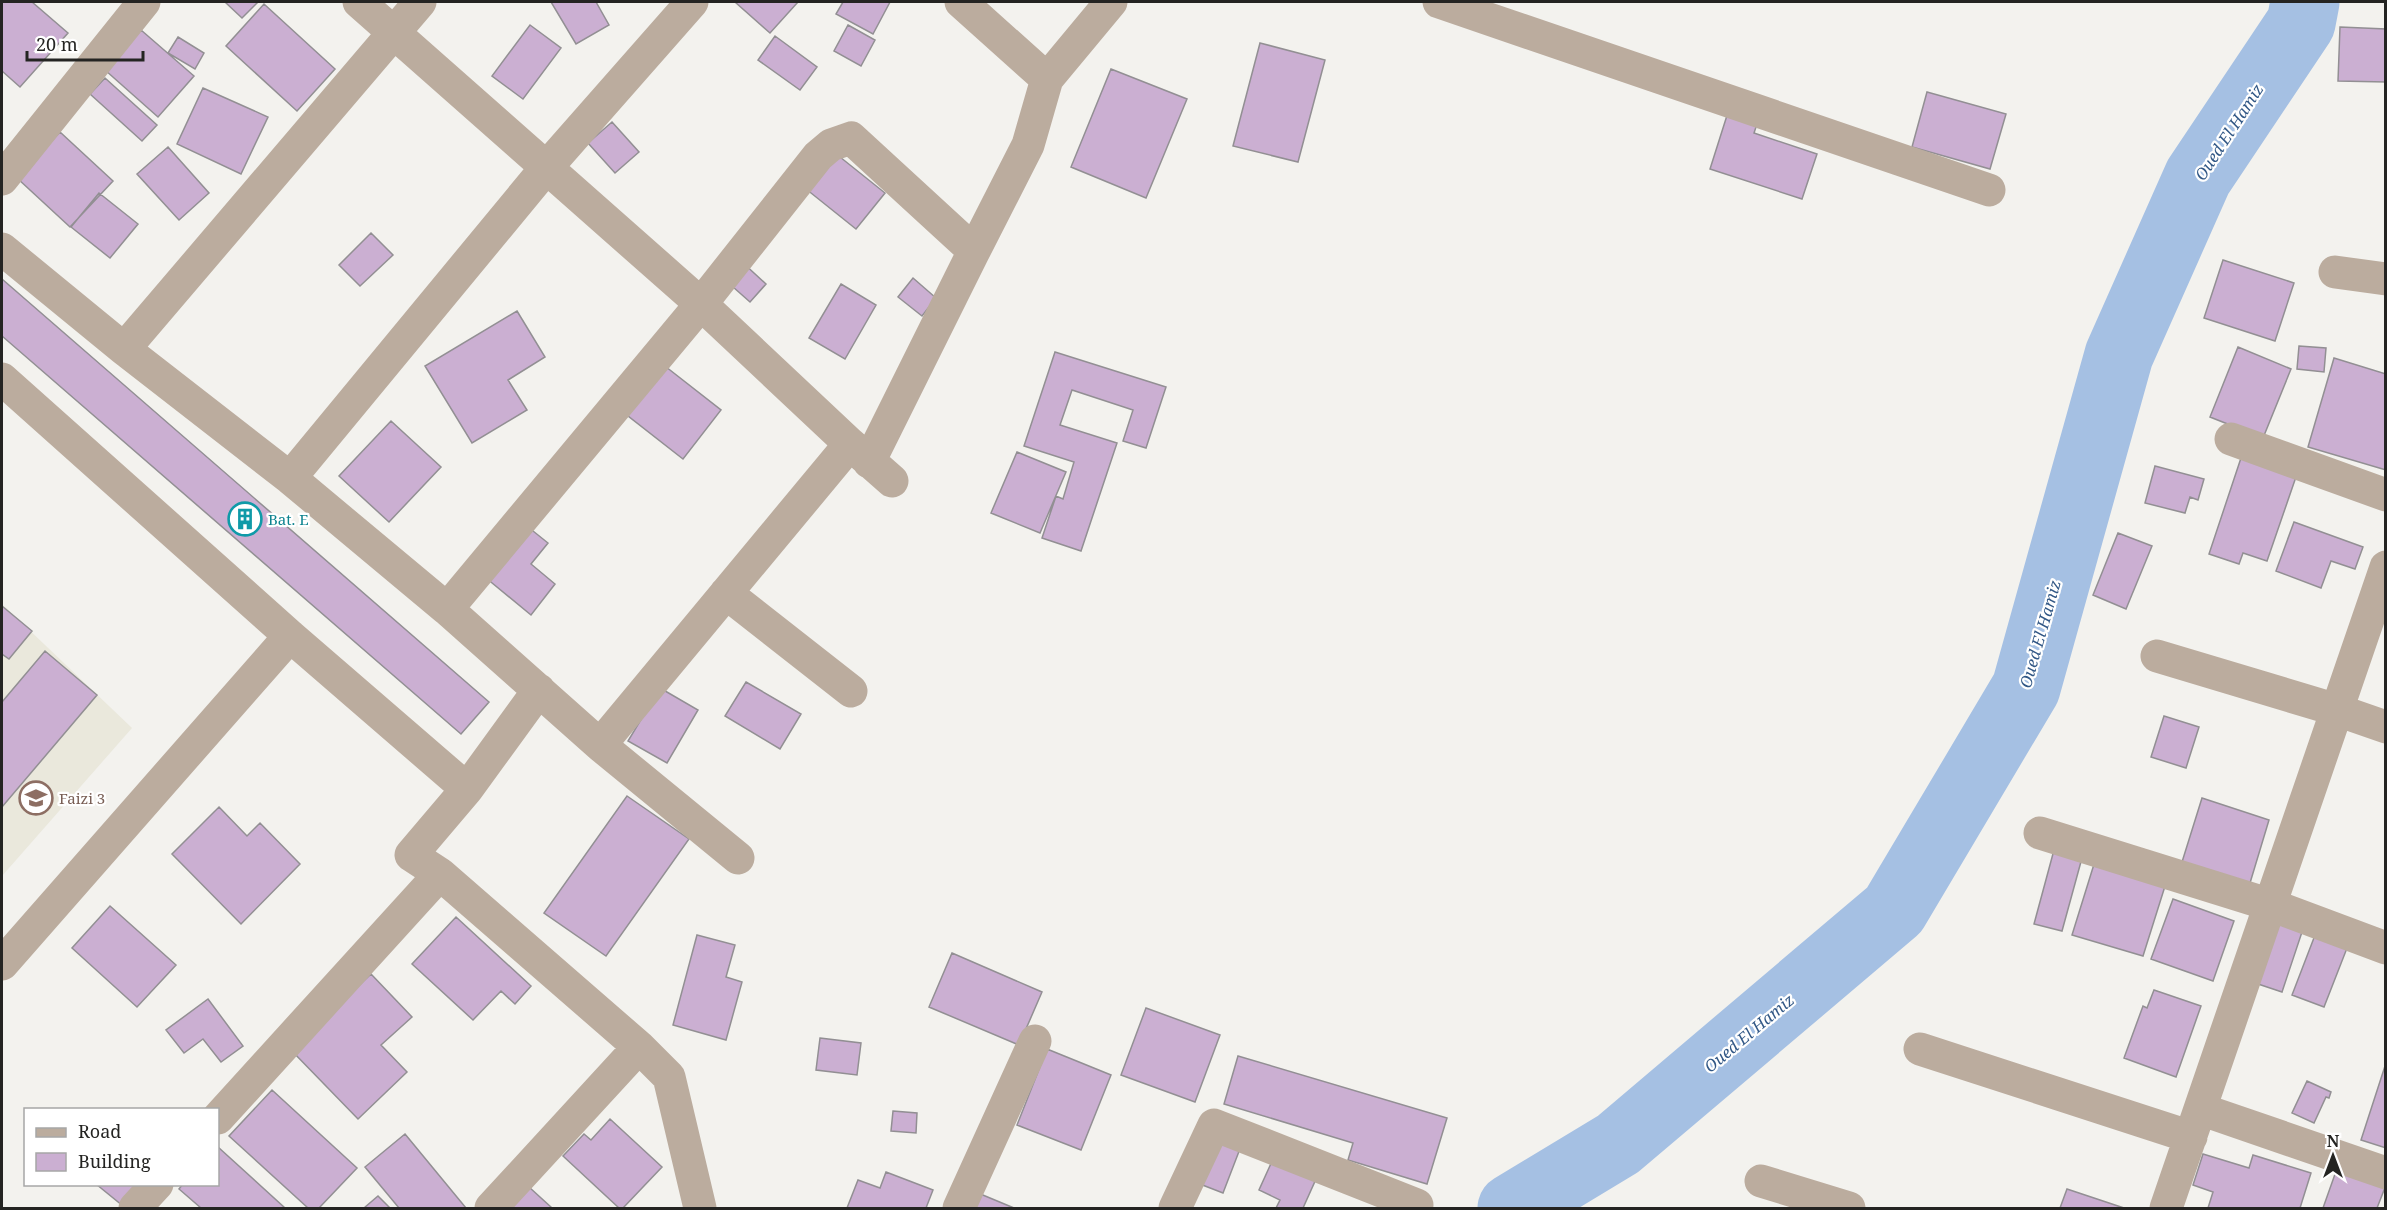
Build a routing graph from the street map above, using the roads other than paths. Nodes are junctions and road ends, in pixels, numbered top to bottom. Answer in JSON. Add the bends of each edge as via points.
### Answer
{"nodes":[{"id":1,"x":144,"y":2,"type":"edge"},
{"id":2,"x":358,"y":2,"type":"edge"},
{"id":3,"x":420,"y":2,"type":"edge"},
{"id":4,"x":692,"y":2,"type":"edge"},
{"id":5,"x":961,"y":2,"type":"edge"},
{"id":6,"x":1111,"y":2,"type":"edge"},
{"id":7,"x":1439,"y":2,"type":"edge"},
{"id":8,"x":393,"y":32,"type":"junction"},
{"id":9,"x":1047,"y":79,"type":"junction"},
{"id":10,"x":546,"y":168,"type":"junction"},
{"id":11,"x":2,"y":179,"type":"edge"},
{"id":12,"x":1989,"y":190,"type":"dead end"},
{"id":13,"x":2,"y":249,"type":"edge"},
{"id":14,"x":974,"y":251,"type":"junction"},
{"id":15,"x":2335,"y":272,"type":"dead end"},
{"id":16,"x":2385,"y":279,"type":"edge"},
{"id":17,"x":700,"y":304,"type":"junction"},
{"id":18,"x":124,"y":349,"type":"junction"},
{"id":19,"x":2,"y":379,"type":"edge"},
{"id":20,"x":2231,"y":439,"type":"dead end"},
{"id":21,"x":870,"y":462,"type":"junction"},
{"id":22,"x":290,"y":478,"type":"junction"},
{"id":23,"x":2385,"y":495,"type":"edge"},
{"id":24,"x":2385,"y":567,"type":"edge"},
{"id":25,"x":726,"y":593,"type":"junction"},
{"id":26,"x":447,"y":609,"type":"junction"},
{"id":27,"x":290,"y":636,"type":"junction"},
{"id":28,"x":2157,"y":656,"type":"dead end"},
{"id":29,"x":539,"y":690,"type":"junction"},
{"id":30,"x":851,"y":691,"type":"dead end"},
{"id":31,"x":2337,"y":710,"type":"junction"},
{"id":32,"x":2385,"y":727,"type":"edge"},
{"id":33,"x":600,"y":744,"type":"junction"},
{"id":34,"x":467,"y":789,"type":"junction"},
{"id":35,"x":2040,"y":834,"type":"dead end"},
{"id":36,"x":738,"y":858,"type":"dead end"},
{"id":37,"x":440,"y":874,"type":"junction"},
{"id":38,"x":2271,"y":904,"type":"junction"},
{"id":39,"x":2385,"y":948,"type":"edge"},
{"id":40,"x":2,"y":964,"type":"edge"},
{"id":41,"x":1035,"y":1041,"type":"dead end"},
{"id":42,"x":639,"y":1047,"type":"junction"},
{"id":43,"x":1920,"y":1048,"type":"dead end"},
{"id":44,"x":219,"y":1117,"type":"edge"},
{"id":45,"x":2196,"y":1123,"type":"junction"},
{"id":46,"x":2385,"y":1173,"type":"edge"},
{"id":47,"x":1761,"y":1181,"type":"dead end"},
{"id":48,"x":156,"y":1186,"type":"edge"},
{"id":49,"x":1417,"y":1205,"type":"dead end"},
{"id":50,"x":135,"y":1209,"type":"edge"},
{"id":51,"x":491,"y":1209,"type":"edge"},
{"id":52,"x":700,"y":1209,"type":"edge"},
{"id":53,"x":959,"y":1209,"type":"edge"},
{"id":54,"x":1175,"y":1209,"type":"edge"},
{"id":55,"x":1849,"y":1209,"type":"edge"},
{"id":56,"x":2166,"y":1209,"type":"edge"}],
"edges":[{"from":1,"to":11,"type":"street"},
{"from":2,"to":8,"type":"street"},
{"from":3,"to":8,"type":"street"},
{"from":4,"to":10,"type":"street"},
{"from":5,"to":9,"type":"street"},
{"from":6,"to":9,"type":"street"},
{"from":7,"to":12,"type":"street"},
{"from":8,"to":10,"type":"street"},
{"from":8,"to":18,"type":"street"},
{"from":9,"to":14,"type":"street","via":[[1028,145]]},
{"from":10,"to":17,"type":"street"},
{"from":10,"to":22,"type":"street"},
{"from":13,"to":18,"type":"street"},
{"from":14,"to":17,"type":"street","via":[[851,138],[831,145],[818,156]]},
{"from":14,"to":21,"type":"street"},
{"from":15,"to":16,"type":"street"},
{"from":17,"to":21,"type":"street"},
{"from":17,"to":26,"type":"street"},
{"from":18,"to":22,"type":"street"},
{"from":19,"to":27,"type":"street"},
{"from":20,"to":23,"type":"street"},
{"from":21,"to":25,"type":"street"},
{"from":22,"to":26,"type":"street"},
{"from":24,"to":31,"type":"street"},
{"from":25,"to":30,"type":"street"},
{"from":25,"to":33,"type":"street"},
{"from":26,"to":29,"type":"street"},
{"from":27,"to":34,"type":"street"},
{"from":27,"to":40,"type":"street"},
{"from":28,"to":31,"type":"street"},
{"from":29,"to":33,"type":"street"},
{"from":29,"to":34,"type":"street"},
{"from":31,"to":32,"type":"street"},
{"from":31,"to":38,"type":"street"},
{"from":33,"to":36,"type":"street"},
{"from":34,"to":37,"type":"street","via":[[411,855]]},
{"from":35,"to":38,"type":"street"},
{"from":37,"to":42,"type":"street"},
{"from":37,"to":44,"type":"street"},
{"from":38,"to":39,"type":"street"},
{"from":38,"to":45,"type":"street"},
{"from":41,"to":53,"type":"street"},
{"from":42,"to":51,"type":"street"},
{"from":42,"to":52,"type":"street","via":[[669,1077]]},
{"from":43,"to":45,"type":"street"},
{"from":45,"to":46,"type":"street"},
{"from":45,"to":56,"type":"street"},
{"from":47,"to":55,"type":"street"},
{"from":48,"to":50,"type":"street"},
{"from":49,"to":54,"type":"street","via":[[1214,1125]]}]}
